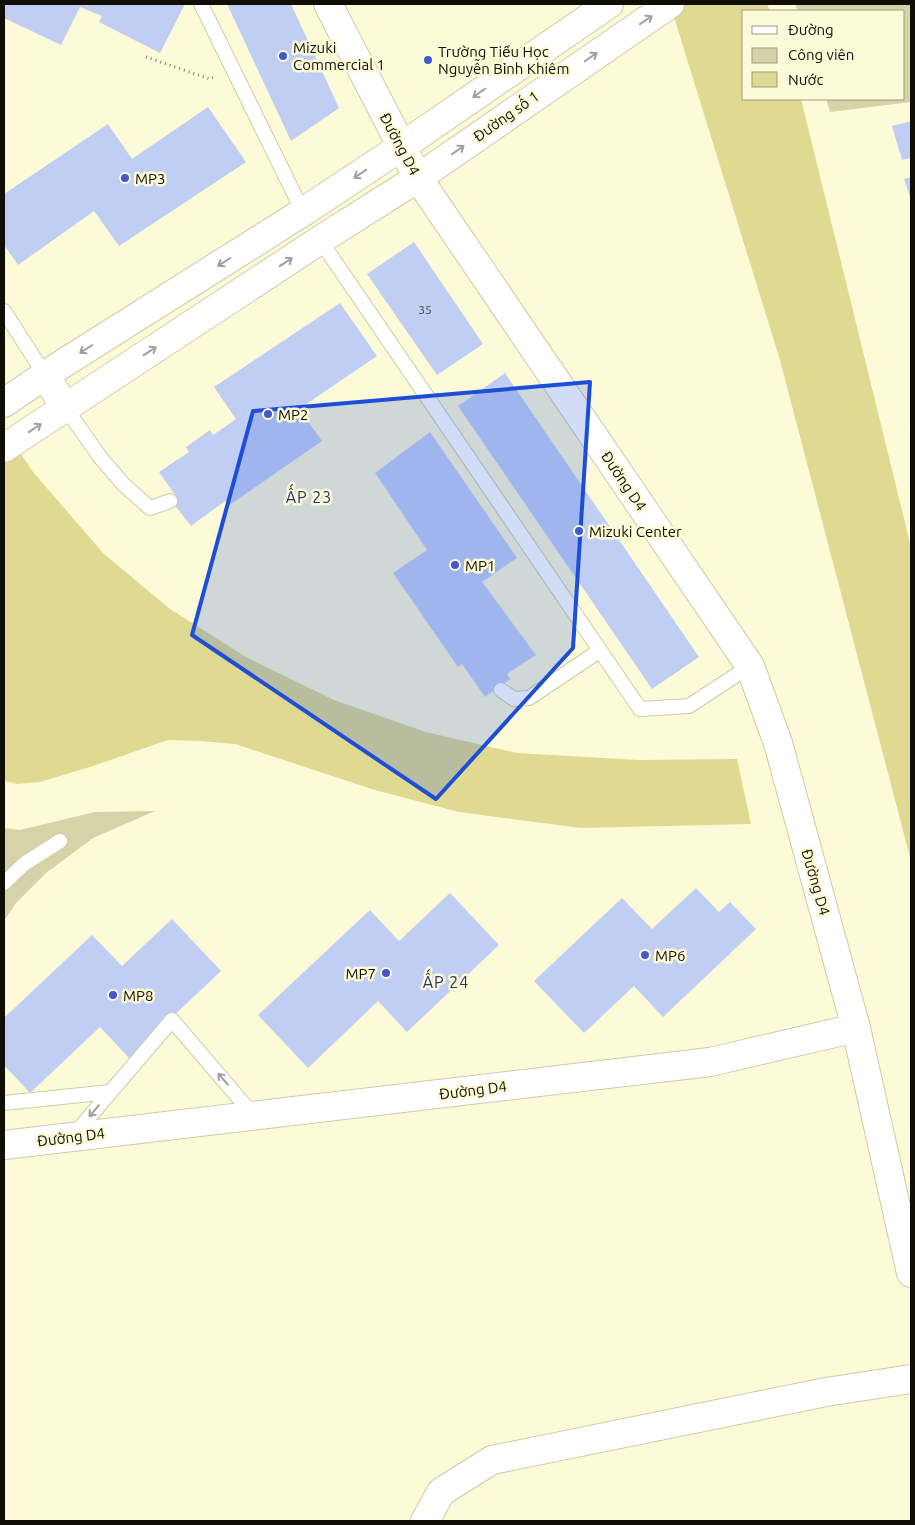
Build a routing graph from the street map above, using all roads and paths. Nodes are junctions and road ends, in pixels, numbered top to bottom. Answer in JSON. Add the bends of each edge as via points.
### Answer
{"nodes":[{"id":1,"x":201,"y":4,"type":"edge"},
{"id":2,"x":328,"y":4,"type":"edge"},
{"id":3,"x":670,"y":4,"type":"edge"},
{"id":4,"x":608,"y":5,"type":"edge"},
{"id":5,"x":146,"y":57,"type":"dead end"},
{"id":6,"x":233,"y":69,"type":"junction"},
{"id":7,"x":401,"y":147,"type":"junction"},
{"id":8,"x":418,"y":178,"type":"junction"},
{"id":9,"x":303,"y":212,"type":"junction"},
{"id":10,"x":320,"y":240,"type":"junction"},
{"id":11,"x":4,"y":311,"type":"edge"},
{"id":12,"x":45,"y":375,"type":"junction"},
{"id":13,"x":4,"y":403,"type":"edge"},
{"id":14,"x":65,"y":407,"type":"junction"},
{"id":15,"x":4,"y":448,"type":"edge"},
{"id":16,"x":170,"y":500,"type":"dead end"},
{"id":17,"x":599,"y":651,"type":"junction"},
{"id":18,"x":750,"y":666,"type":"junction"},
{"id":19,"x":501,"y":690,"type":"dead end"},
{"id":20,"x":60,"y":841,"type":"dead end"},
{"id":21,"x":4,"y":883,"type":"edge"},
{"id":22,"x":856,"y":1028,"type":"junction"},
{"id":23,"x":110,"y":1092,"type":"junction"},
{"id":24,"x":4,"y":1103,"type":"edge"},
{"id":25,"x":254,"y":1116,"type":"junction"},
{"id":26,"x":72,"y":1137,"type":"junction"},
{"id":27,"x":4,"y":1145,"type":"edge"},
{"id":28,"x":911,"y":1273,"type":"edge"},
{"id":29,"x":911,"y":1379,"type":"edge"},
{"id":30,"x":425,"y":1521,"type":"edge"}],
"edges":[{"from":1,"to":6,"type":"lane"},
{"from":2,"to":7,"type":"street","name":"Đường D4"},
{"from":8,"to":3,"type":"street","name":"Đường số 1","one_way":true},
{"from":4,"to":7,"type":"street","one_way":true},
{"from":5,"to":6,"type":"path","via":[[210,79]]},
{"from":6,"to":9,"type":"lane"},
{"from":7,"to":8,"type":"street","name":"Đường D4"},
{"from":7,"to":9,"type":"street","one_way":true},
{"from":8,"to":10,"type":"street","name":"Đường số 1"},
{"from":8,"to":18,"type":"street","name":"Đường D4"},
{"from":9,"to":12,"type":"street","one_way":true},
{"from":14,"to":10,"type":"street","name":"Đường số 1","one_way":true},
{"from":10,"to":17,"type":"lane"},
{"from":11,"to":12,"type":"lane"},
{"from":12,"to":13,"type":"street"},
{"from":12,"to":14,"type":"street"},
{"from":15,"to":14,"type":"street","name":"Đường số 1","one_way":true},
{"from":14,"to":16,"type":"lane","via":[[124,485],[150,508]]},
{"from":17,"to":18,"type":"lane","via":[[640,710],[689,706]]},
{"from":17,"to":19,"type":"lane","via":[[529,698],[514,699]]},
{"from":18,"to":22,"type":"street","name":"Đường D4","via":[[778,743]]},
{"from":20,"to":21,"type":"lane","via":[[24,864]]},
{"from":22,"to":25,"type":"street","name":"Đường D4","via":[[710,1062]]},
{"from":22,"to":28,"type":"street"},
{"from":23,"to":24,"type":"lane"},
{"from":25,"to":23,"type":"lane","one_way":true,"via":[[172,1020]]},
{"from":23,"to":26,"type":"lane","one_way":true},
{"from":25,"to":26,"type":"street","name":"Đường D4"},
{"from":26,"to":27,"type":"street","name":"Đường D4"},
{"from":29,"to":30,"type":"street","via":[[826,1392],[492,1460],[441,1492]]}]}
